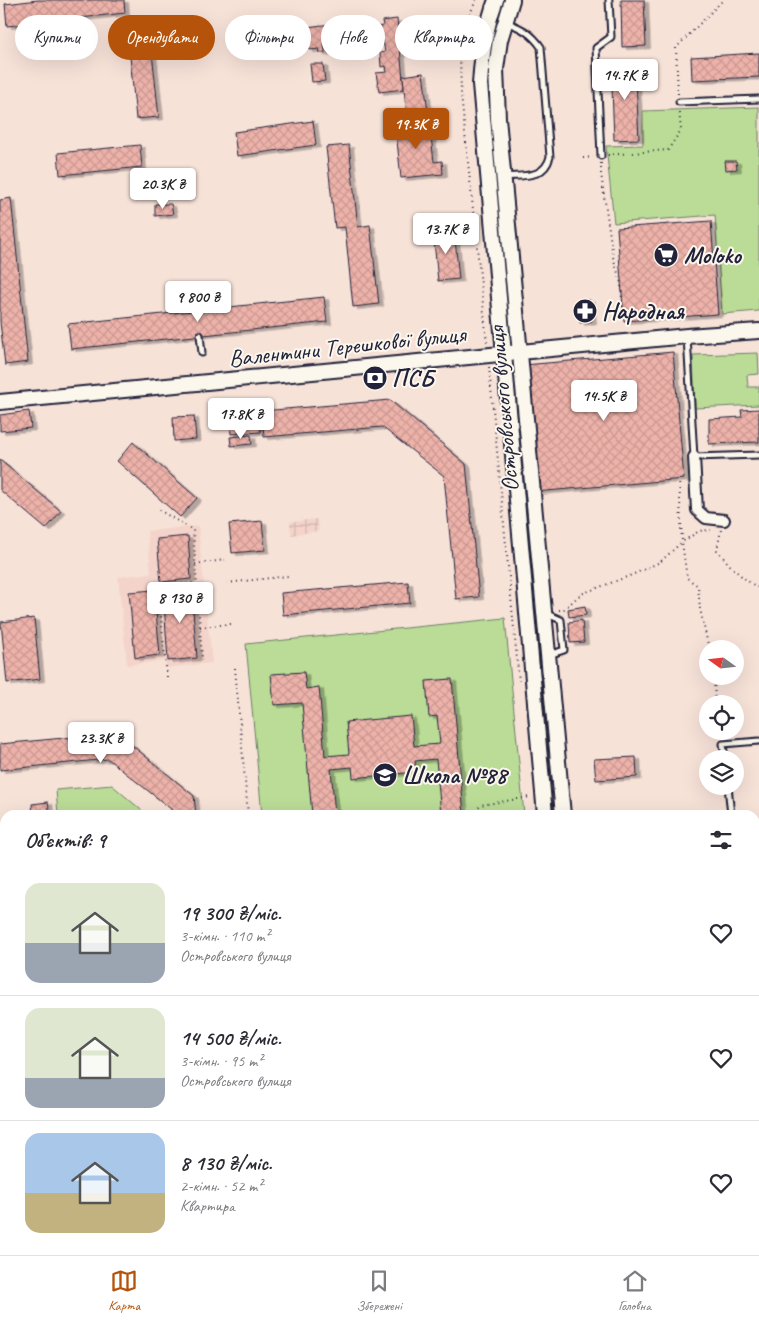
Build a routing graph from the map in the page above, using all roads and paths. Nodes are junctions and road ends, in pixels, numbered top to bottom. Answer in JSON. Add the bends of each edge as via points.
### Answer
{"nodes":[{"id":1,"x":476,"y":0,"type":"edge"},
{"id":2,"x":496,"y":0,"type":"edge"},
{"id":3,"x":512,"y":0,"type":"edge"},
{"id":4,"x":609,"y":0,"type":"edge"},
{"id":5,"x":723,"y":0,"type":"edge"},
{"id":6,"x":505,"y":22,"type":"junction"},
{"id":7,"x":759,"y":99,"type":"edge"},
{"id":8,"x":679,"y":102,"type":"junction"},
{"id":9,"x":601,"y":156,"type":"junction"},
{"id":10,"x":583,"y":158,"type":"dead end"},
{"id":11,"x":504,"y":177,"type":"junction"},
{"id":12,"x":623,"y":318,"type":"dead end"},
{"id":13,"x":759,"y":332,"type":"edge"},
{"id":14,"x":200,"y":335,"type":"dead end"},
{"id":15,"x":687,"y":336,"type":"junction"},
{"id":16,"x":520,"y":352,"type":"junction"},
{"id":17,"x":202,"y":353,"type":"dead end"},
{"id":18,"x":504,"y":354,"type":"junction"},
{"id":19,"x":488,"y":355,"type":"junction"},
{"id":20,"x":0,"y":402,"type":"edge"},
{"id":21,"x":759,"y":455,"type":"edge"},
{"id":22,"x":694,"y":457,"type":"junction"},
{"id":23,"x":679,"y":479,"type":"dead end"},
{"id":24,"x":158,"y":510,"type":"dead end"},
{"id":25,"x":724,"y":520,"type":"dead end"},
{"id":26,"x":682,"y":542,"type":"junction"},
{"id":27,"x":225,"y":560,"type":"dead end"},
{"id":28,"x":195,"y":564,"type":"junction"},
{"id":29,"x":288,"y":576,"type":"dead end"},
{"id":30,"x":196,"y":582,"type":"junction"},
{"id":31,"x":227,"y":583,"type":"dead end"},
{"id":32,"x":759,"y":588,"type":"edge"},
{"id":33,"x":544,"y":612,"type":"junction"},
{"id":34,"x":231,"y":624,"type":"dead end"},
{"id":35,"x":200,"y":627,"type":"junction"},
{"id":36,"x":707,"y":640,"type":"edge"},
{"id":37,"x":202,"y":658,"type":"dead end"},
{"id":38,"x":235,"y":668,"type":"dead end"},
{"id":39,"x":167,"y":677,"type":"dead end"},
{"id":40,"x":520,"y":689,"type":"dead end"},
{"id":41,"x":759,"y":740,"type":"edge"},
{"id":42,"x":723,"y":750,"type":"edge"},
{"id":43,"x":544,"y":795,"type":"junction"},
{"id":44,"x":729,"y":795,"type":"edge"},
{"id":45,"x":248,"y":810,"type":"edge"},
{"id":46,"x":476,"y":810,"type":"edge"},
{"id":47,"x":545,"y":810,"type":"edge"},
{"id":48,"x":563,"y":810,"type":"edge"},
{"id":49,"x":730,"y":810,"type":"edge"}],
"edges":[{"from":1,"to":19,"type":"path","via":[[462,39],[461,95]]},
{"from":2,"to":18,"type":"street","name":"Островського вулиця","via":[[482,49],[480,84]]},
{"from":3,"to":6,"type":"street","name":"Островського вулиця"},
{"from":4,"to":9,"type":"lane","via":[[611,37],[596,48]]},
{"from":5,"to":8,"type":"path","via":[[676,48]]},
{"from":6,"to":11,"type":"street","name":"Островського вулиця","via":[[496,69]]},
{"from":6,"to":11,"type":"lane","via":[[522,28],[541,47],[550,157],[548,166],[540,173]]},
{"from":7,"to":8,"type":"lane"},
{"from":8,"to":9,"type":"path","via":[[681,130],[668,150]]},
{"from":9,"to":10,"type":"path"},
{"from":9,"to":12,"type":"path","via":[[613,257],[621,283]]},
{"from":11,"to":16,"type":"street","name":"Островського вулиця"},
{"from":13,"to":15,"type":"street","name":"Валентини Терешкової вулиця"},
{"from":14,"to":17,"type":"lane"},
{"from":15,"to":16,"type":"street","name":"Валентини Терешкової вулиця"},
{"from":15,"to":22,"type":"lane"},
{"from":16,"to":18,"type":"street","name":"Валентини Терешкової вулиця"},
{"from":16,"to":33,"type":"street","name":"Островського вулиця"},
{"from":18,"to":19,"type":"street","name":"Валентини Терешкової вулиця"},
{"from":18,"to":43,"type":"street","name":"Островського вулиця"},
{"from":19,"to":20,"type":"street","name":"Валентини Терешкової вулиця"},
{"from":19,"to":40,"type":"path"},
{"from":21,"to":22,"type":"lane"},
{"from":22,"to":25,"type":"street","via":[[697,510],[706,518]]},
{"from":23,"to":26,"type":"path"},
{"from":24,"to":28,"type":"path","via":[[193,530]]},
{"from":26,"to":32,"type":"path","via":[[699,531],[721,530],[717,550],[748,583]]},
{"from":26,"to":33,"type":"path","via":[[660,562],[581,594],[563,610]]},
{"from":26,"to":36,"type":"path","via":[[687,578],[698,586]]},
{"from":27,"to":28,"type":"path"},
{"from":28,"to":30,"type":"path"},
{"from":29,"to":31,"type":"path"},
{"from":30,"to":35,"type":"path"},
{"from":30,"to":39,"type":"path","via":[[158,586]]},
{"from":33,"to":48,"type":"street","name":"Островського вулиця"},
{"from":34,"to":35,"type":"path"},
{"from":35,"to":37,"type":"path"},
{"from":38,"to":45,"type":"path"},
{"from":41,"to":42,"type":"lane","via":[[723,744]]},
{"from":43,"to":46,"type":"path","via":[[481,805]]},
{"from":43,"to":47,"type":"street","name":"Островського вулиця"},
{"from":44,"to":49,"type":"lane"}]}
